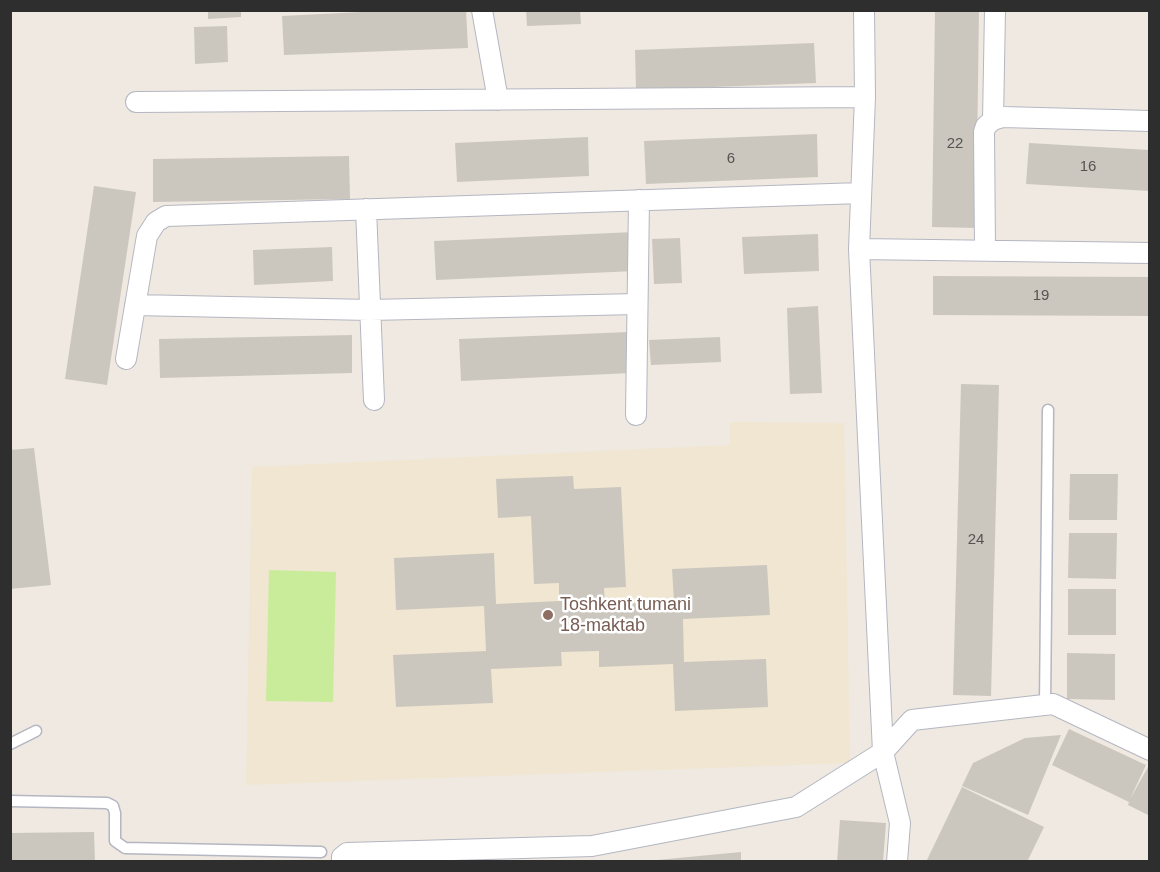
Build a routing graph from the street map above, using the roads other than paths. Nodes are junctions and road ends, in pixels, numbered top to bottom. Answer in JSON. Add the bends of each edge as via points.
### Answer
{"nodes":[{"id":1,"x":482,"y":10,"type":"edge"},
{"id":2,"x":864,"y":10,"type":"edge"},
{"id":3,"x":995,"y":10,"type":"edge"},
{"id":4,"x":865,"y":97,"type":"junction"},
{"id":5,"x":498,"y":100,"type":"junction"},
{"id":6,"x":136,"y":102,"type":"dead end"},
{"id":7,"x":993,"y":120,"type":"junction"},
{"id":8,"x":1149,"y":121,"type":"edge"},
{"id":9,"x":861,"y":193,"type":"junction"},
{"id":10,"x":639,"y":200,"type":"junction"},
{"id":11,"x":366,"y":209,"type":"junction"},
{"id":12,"x":859,"y":249,"type":"junction"},
{"id":13,"x":985,"y":250,"type":"junction"},
{"id":14,"x":1149,"y":252,"type":"edge"},
{"id":15,"x":637,"y":304,"type":"junction"},
{"id":16,"x":135,"y":305,"type":"junction"},
{"id":17,"x":370,"y":310,"type":"junction"},
{"id":18,"x":126,"y":359,"type":"dead end"},
{"id":19,"x":374,"y":400,"type":"dead end"},
{"id":20,"x":1048,"y":410,"type":"dead end"},
{"id":21,"x":636,"y":415,"type":"dead end"},
{"id":22,"x":1045,"y":705,"type":"junction"},
{"id":23,"x":36,"y":731,"type":"dead end"},
{"id":24,"x":10,"y":744,"type":"edge"},
{"id":25,"x":1149,"y":750,"type":"edge"},
{"id":26,"x":883,"y":752,"type":"junction"},
{"id":27,"x":10,"y":801,"type":"edge"},
{"id":28,"x":321,"y":852,"type":"dead end"},
{"id":29,"x":592,"y":854,"type":"edge"},
{"id":30,"x":342,"y":861,"type":"edge"},
{"id":31,"x":897,"y":861,"type":"edge"}],
"edges":[{"from":1,"to":5,"type":"street"},
{"from":2,"to":4,"type":"street"},
{"from":3,"to":7,"type":"street"},
{"from":4,"to":5,"type":"street"},
{"from":4,"to":9,"type":"street"},
{"from":5,"to":6,"type":"street"},
{"from":7,"to":8,"type":"street","via":[[1003,117]]},
{"from":7,"to":13,"type":"street","via":[[984,132]]},
{"from":9,"to":10,"type":"street"},
{"from":9,"to":12,"type":"street"},
{"from":10,"to":11,"type":"street"},
{"from":10,"to":15,"type":"street"},
{"from":11,"to":16,"type":"street","via":[[166,216],[156,222],[147,236]]},
{"from":11,"to":17,"type":"street"},
{"from":12,"to":13,"type":"street"},
{"from":12,"to":26,"type":"street"},
{"from":13,"to":14,"type":"street"},
{"from":15,"to":17,"type":"street"},
{"from":15,"to":21,"type":"street"},
{"from":16,"to":17,"type":"street"},
{"from":16,"to":18,"type":"street"},
{"from":17,"to":19,"type":"street"},
{"from":20,"to":22,"type":"lane"},
{"from":22,"to":25,"type":"street","via":[[1053,704]]},
{"from":22,"to":26,"type":"street","via":[[912,720]]},
{"from":23,"to":24,"type":"lane"},
{"from":26,"to":29,"type":"street","via":[[796,807]]},
{"from":26,"to":31,"type":"street","via":[[900,823]]},
{"from":27,"to":28,"type":"lane","via":[[107,803],[115,813],[115,841],[125,848]]},
{"from":29,"to":30,"type":"street","via":[[347,853]]}]}
